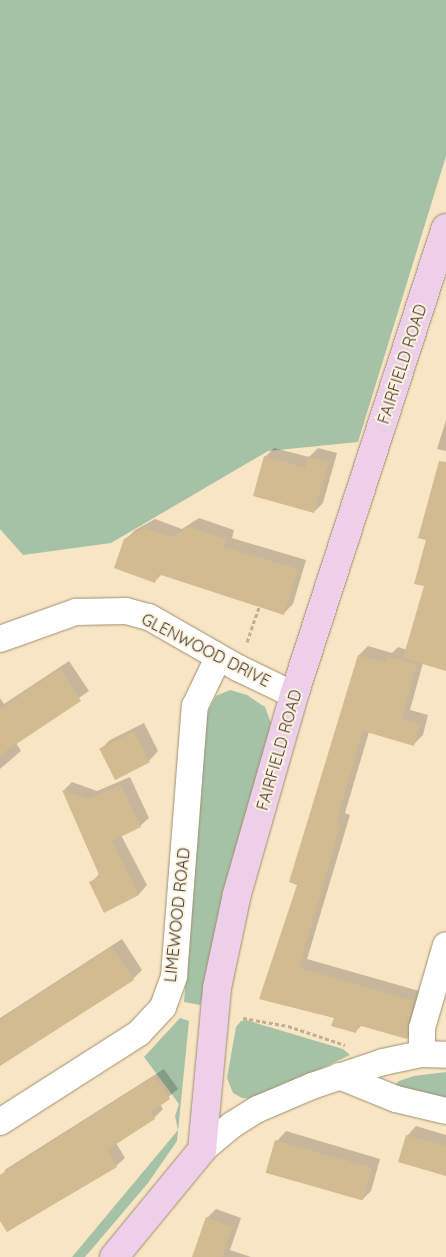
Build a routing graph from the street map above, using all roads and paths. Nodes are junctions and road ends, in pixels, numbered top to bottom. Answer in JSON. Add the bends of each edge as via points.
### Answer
{"nodes":[{"id":1,"x":446,"y":228,"type":"edge"},
{"id":2,"x":259,"y":607,"type":"dead end"},
{"id":3,"x":0,"y":639,"type":"edge"},
{"id":4,"x":228,"y":663,"type":"junction"},
{"id":5,"x":294,"y":695,"type":"junction"},
{"id":6,"x":446,"y":945,"type":"edge"},
{"id":7,"x":214,"y":1018,"type":"junction"},
{"id":8,"x":434,"y":1054,"type":"edge"},
{"id":9,"x":383,"y":1062,"type":"junction"},
{"id":10,"x":339,"y":1076,"type":"junction"},
{"id":11,"x":446,"y":1112,"type":"edge"},
{"id":12,"x":0,"y":1122,"type":"edge"},
{"id":13,"x":202,"y":1150,"type":"junction"},
{"id":14,"x":114,"y":1257,"type":"edge"}],
"edges":[{"from":1,"to":5,"type":"street","name":"FAIRFIELD ROAD"},
{"from":2,"to":4,"type":"path"},
{"from":3,"to":4,"type":"street","name":"GLENWOOD DRIVE","via":[[76,612],[111,610],[149,617]]},
{"from":4,"to":5,"type":"street","name":"GLENWOOD DRIVE"},
{"from":4,"to":12,"type":"street","name":"LIMEWOOD ROAD","via":[[194,711],[174,976],[163,1007],[139,1032]]},
{"from":5,"to":7,"type":"street","name":"FAIRFIELD ROAD","via":[[237,894]]},
{"from":6,"to":8,"type":"street","via":[[422,1028]]},
{"from":7,"to":9,"type":"path","via":[[237,1017],[288,1026]]},
{"from":7,"to":13,"type":"street","name":"FAIRFIELD ROAD"},
{"from":8,"to":9,"type":"street"},
{"from":9,"to":10,"type":"street"},
{"from":10,"to":11,"type":"street","via":[[396,1099]]},
{"from":10,"to":13,"type":"street","via":[[258,1109]]},
{"from":13,"to":14,"type":"street"}]}
